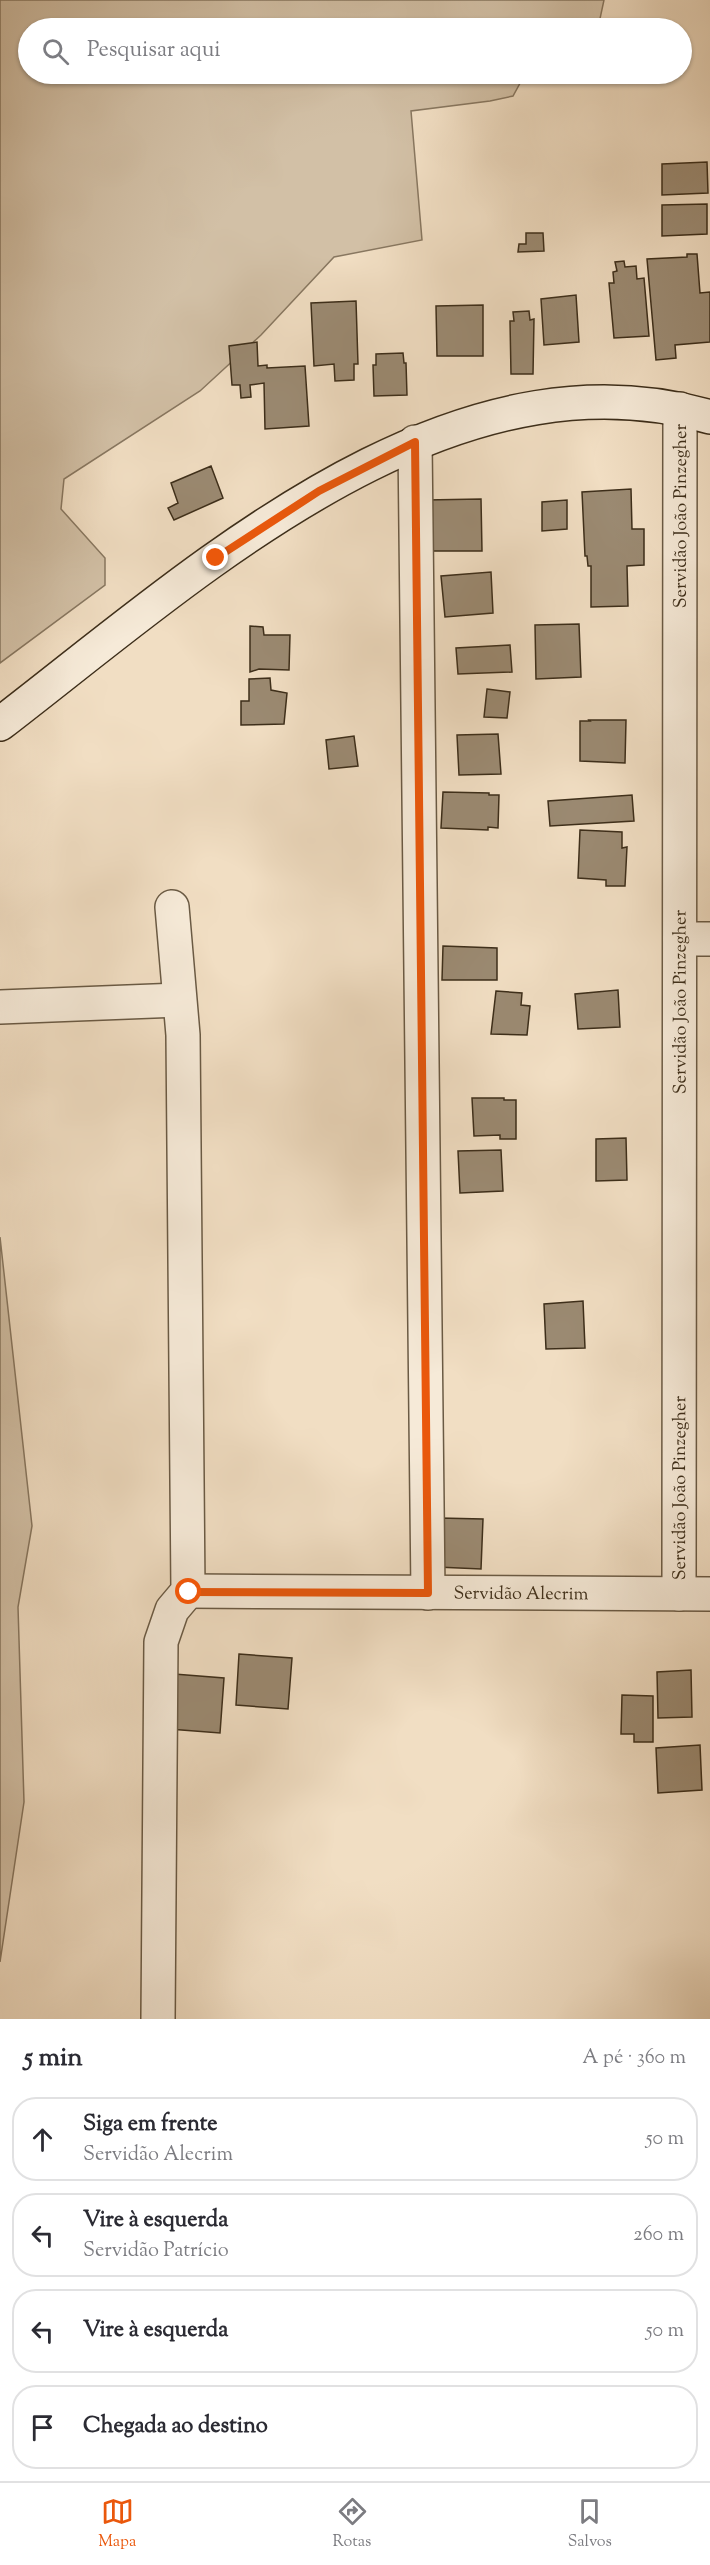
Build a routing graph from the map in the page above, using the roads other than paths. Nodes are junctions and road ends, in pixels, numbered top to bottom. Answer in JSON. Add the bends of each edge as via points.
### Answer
{"nodes":[{"id":1,"x":695,"y":413,"type":"edge"},
{"id":2,"x":415,"y":442,"type":"junction"},
{"id":3,"x":0,"y":724,"type":"edge"},
{"id":4,"x":172,"y":907,"type":"dead end"},
{"id":5,"x":695,"y":939,"type":"edge"},
{"id":6,"x":179,"y":1000,"type":"junction"},
{"id":7,"x":0,"y":1007,"type":"edge"},
{"id":8,"x":189,"y":1592,"type":"junction"},
{"id":9,"x":428,"y":1593,"type":"junction"},
{"id":10,"x":695,"y":1594,"type":"edge"},
{"id":11,"x":158,"y":2019,"type":"edge"}],
"edges":[{"from":1,"to":2,"type":"street","via":[[619,402],[552,405],[481,419]]},
{"from":1,"to":5,"type":"street","name":"Servidão João Pinzegher"},
{"from":2,"to":3,"type":"street","via":[[319,491],[216,558]]},
{"from":2,"to":9,"type":"street"},
{"from":4,"to":6,"type":"street"},
{"from":5,"to":10,"type":"street","name":"Servidão João Pinzegher"},
{"from":6,"to":7,"type":"street"},
{"from":6,"to":8,"type":"street","via":[[183,1035]]},
{"from":8,"to":9,"type":"street","name":"Servidão Alecrim"},
{"from":8,"to":11,"type":"street","via":[[172,1610],[161,1642]]},
{"from":9,"to":10,"type":"street","name":"Servidão Alecrim"}]}
